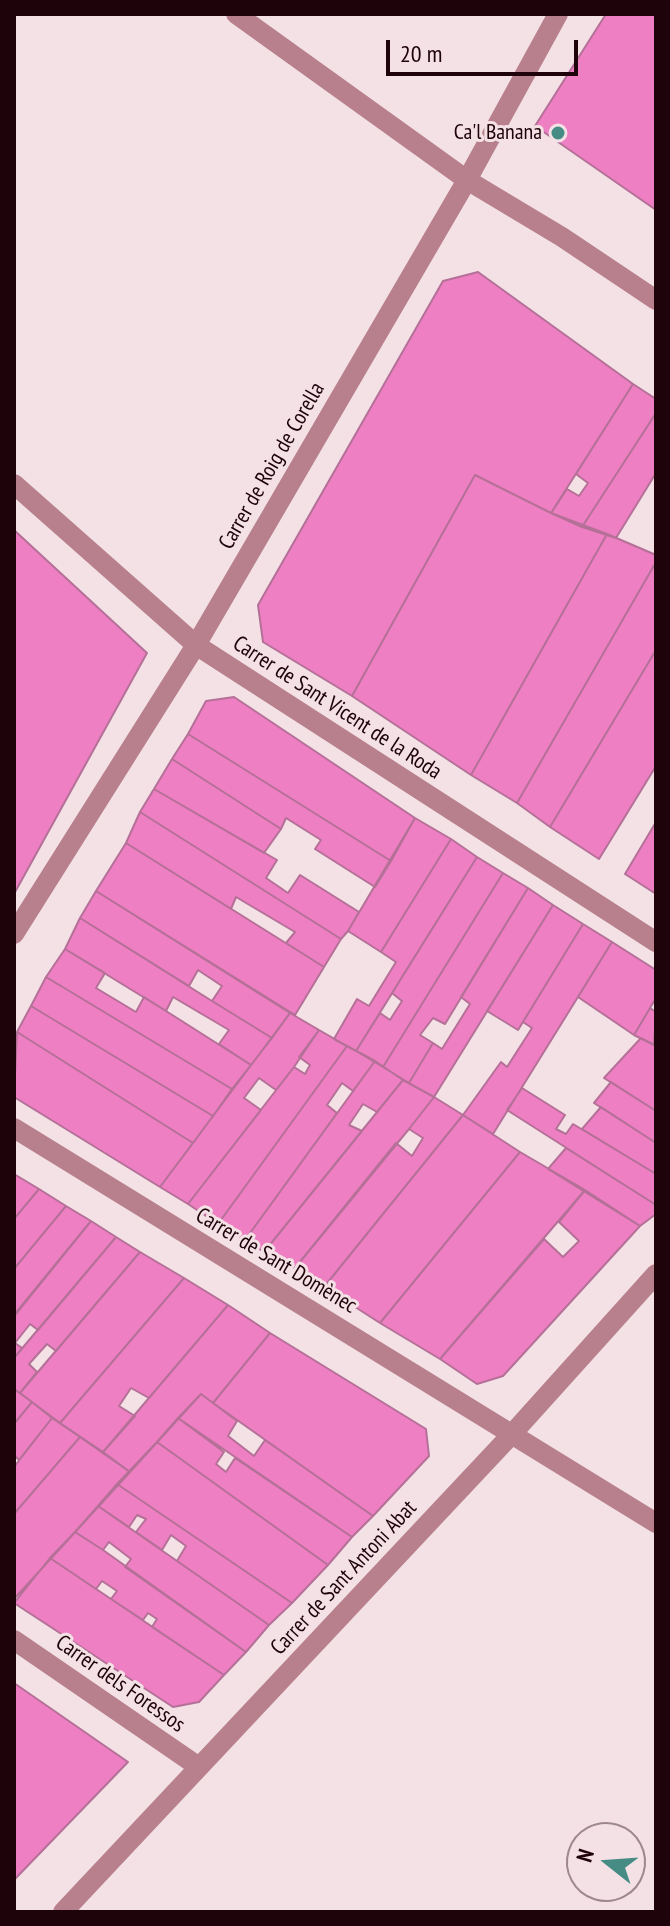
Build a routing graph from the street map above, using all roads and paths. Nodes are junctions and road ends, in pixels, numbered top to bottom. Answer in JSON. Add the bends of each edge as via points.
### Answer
{"nodes":[{"id":1,"x":236,"y":14,"type":"edge"},
{"id":2,"x":558,"y":14,"type":"edge"},
{"id":3,"x":467,"y":180,"type":"junction"},
{"id":4,"x":656,"y":300,"type":"edge"},
{"id":5,"x":14,"y":484,"type":"edge"},
{"id":6,"x":196,"y":645,"type":"junction"},
{"id":7,"x":14,"y":934,"type":"edge"},
{"id":8,"x":656,"y":942,"type":"edge"},
{"id":9,"x":14,"y":1128,"type":"edge"},
{"id":10,"x":656,"y":1274,"type":"edge"},
{"id":11,"x":512,"y":1434,"type":"junction"},
{"id":12,"x":656,"y":1523,"type":"edge"},
{"id":13,"x":14,"y":1640,"type":"edge"},
{"id":14,"x":199,"y":1767,"type":"junction"},
{"id":15,"x":63,"y":1912,"type":"edge"}],
"edges":[{"from":1,"to":3,"type":"street"},
{"from":2,"to":3,"type":"street","name":"Carrer de Roig de Corella"},
{"from":3,"to":4,"type":"street"},
{"from":3,"to":6,"type":"street","name":"Carrer de Roig de Corella"},
{"from":5,"to":6,"type":"street","name":"Carrer de Sant Vicent de la Roda"},
{"from":6,"to":7,"type":"street","name":"Carrer de Roig de Corella"},
{"from":6,"to":8,"type":"street","name":"Carrer de Sant Vicent de la Roda"},
{"from":9,"to":11,"type":"street","name":"Carrer de Sant Domènec"},
{"from":10,"to":11,"type":"street","name":"Carrer de Sant Antoni Abat"},
{"from":11,"to":12,"type":"street","name":"Carrer de Sant Domènec"},
{"from":11,"to":14,"type":"street","name":"Carrer de Sant Antoni Abat"},
{"from":13,"to":14,"type":"street","name":"Carrer dels Foressos"},
{"from":14,"to":15,"type":"street","name":"Carrer de Sant Antoni Abat"}]}
